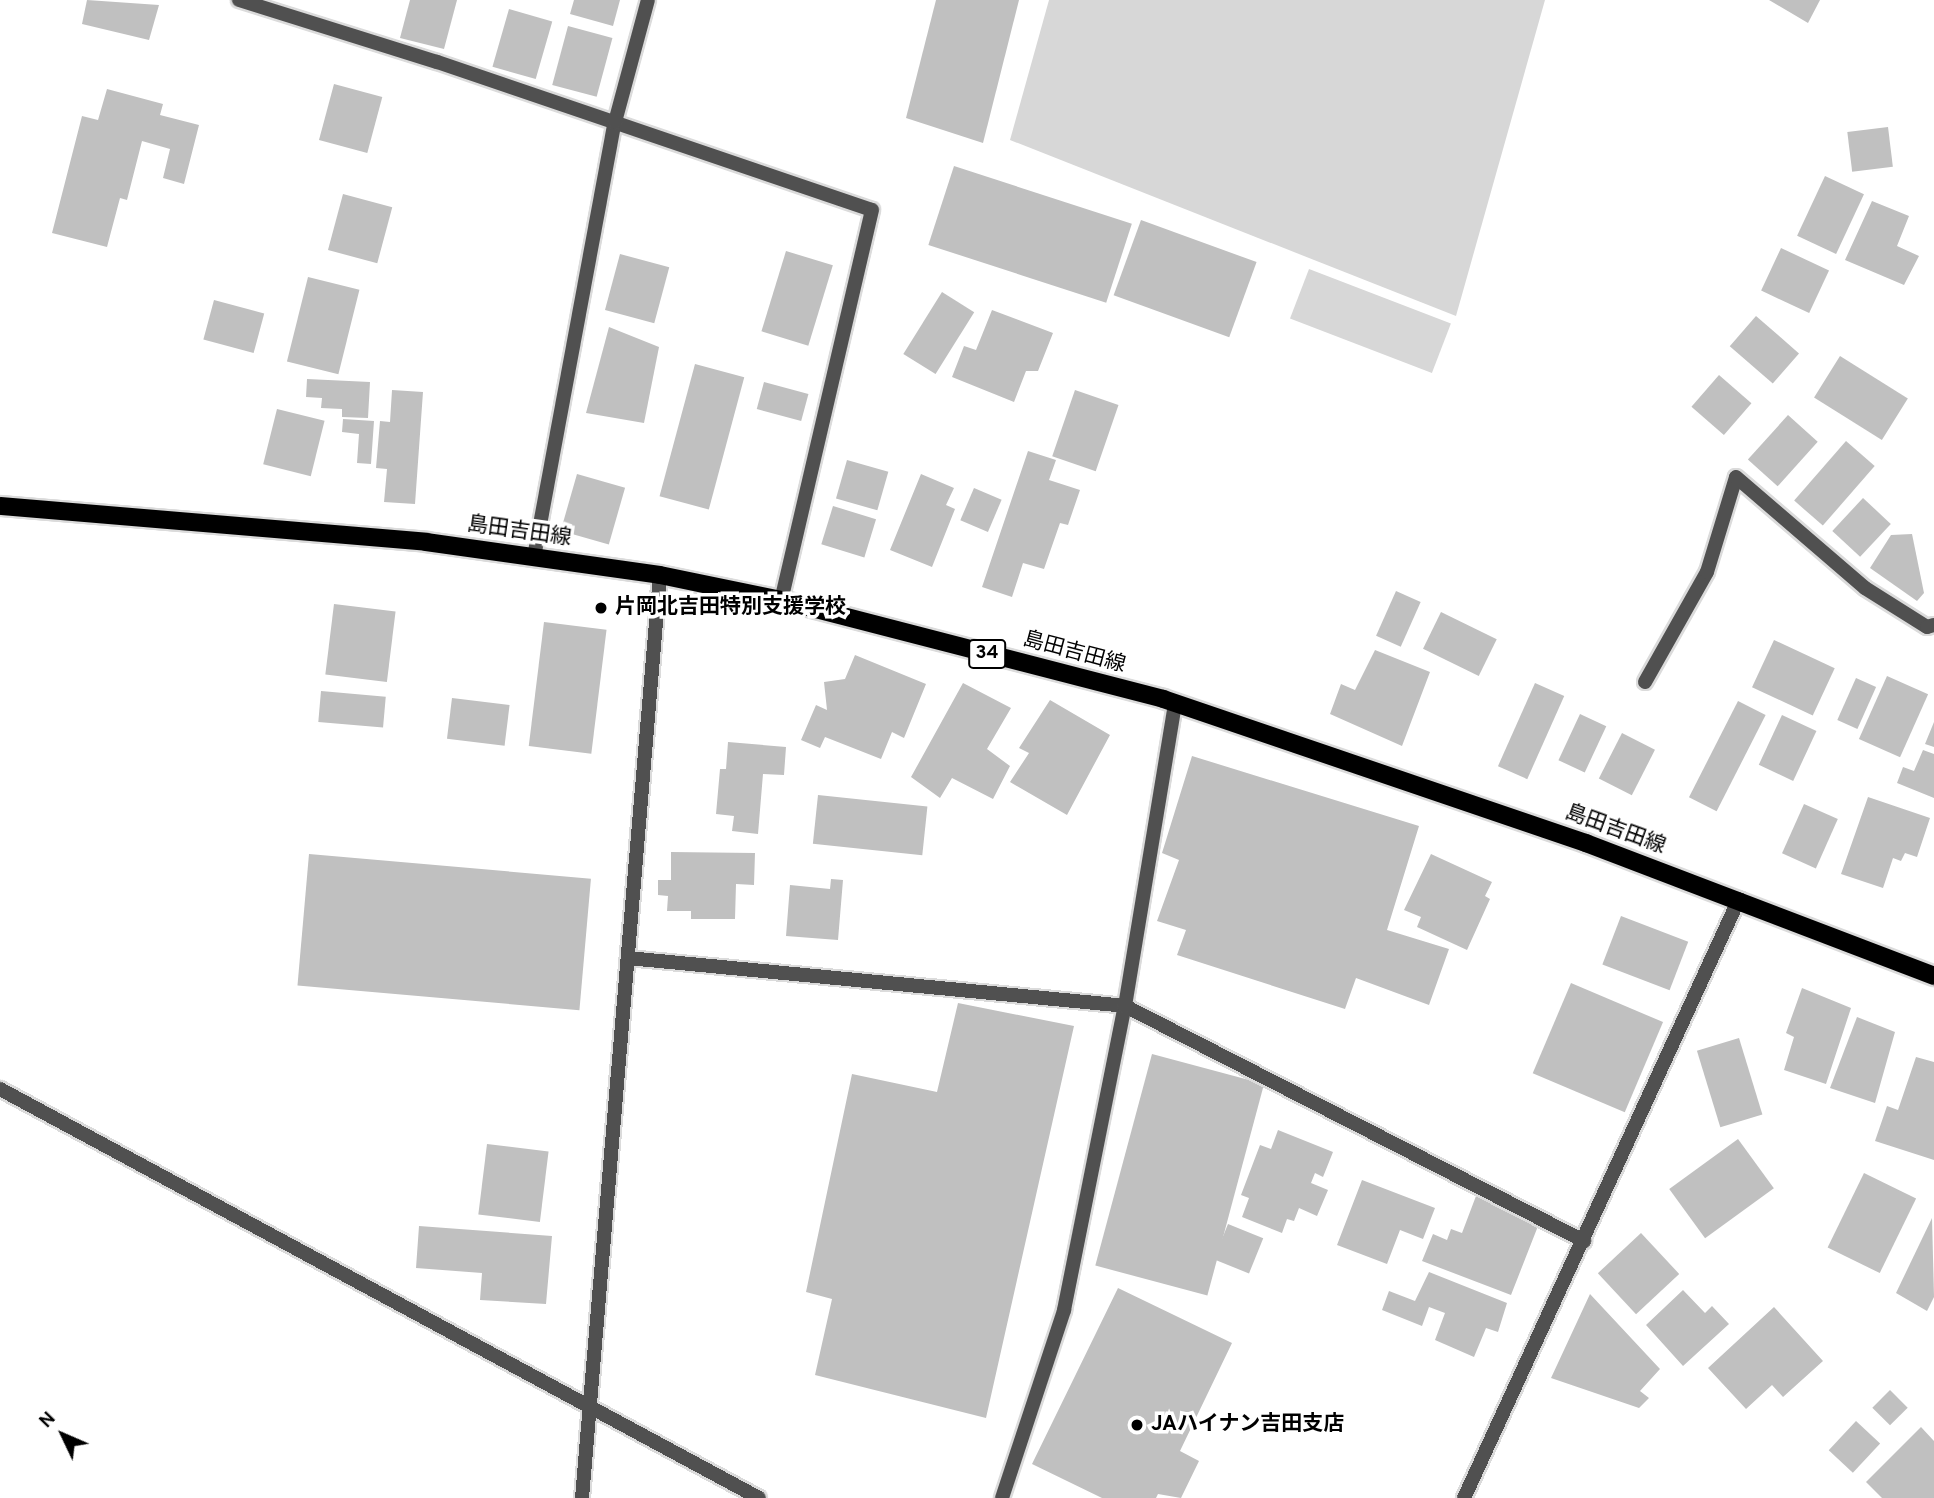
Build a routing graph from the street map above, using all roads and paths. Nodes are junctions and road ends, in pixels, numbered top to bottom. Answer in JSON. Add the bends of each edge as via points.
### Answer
{"nodes":[{"id":1,"x":240,"y":0,"type":"edge"},
{"id":2,"x":648,"y":0,"type":"edge"},
{"id":3,"x":615,"y":122,"type":"junction"},
{"id":4,"x":0,"y":506,"type":"edge"},
{"id":5,"x":534,"y":556,"type":"junction"},
{"id":6,"x":660,"y":575,"type":"junction"},
{"id":7,"x":781,"y":600,"type":"junction"},
{"id":8,"x":1934,"y":625,"type":"edge"},
{"id":9,"x":1645,"y":681,"type":"dead end"},
{"id":10,"x":1175,"y":704,"type":"junction"},
{"id":11,"x":1739,"y":900,"type":"junction"},
{"id":12,"x":628,"y":958,"type":"junction"},
{"id":13,"x":1934,"y":976,"type":"edge"},
{"id":14,"x":1125,"y":1006,"type":"junction"},
{"id":15,"x":0,"y":1089,"type":"edge"},
{"id":16,"x":1584,"y":1241,"type":"junction"},
{"id":17,"x":590,"y":1408,"type":"junction"},
{"id":18,"x":582,"y":1498,"type":"edge"},
{"id":19,"x":759,"y":1498,"type":"edge"},
{"id":20,"x":1002,"y":1498,"type":"edge"},
{"id":21,"x":1464,"y":1498,"type":"edge"}],
"edges":[{"from":1,"to":3,"type":"street"},
{"from":2,"to":3,"type":"street"},
{"from":3,"to":5,"type":"street"},
{"from":3,"to":7,"type":"street","via":[[872,210]]},
{"from":4,"to":5,"type":"main road","name":"島田吉田線","number":"34","via":[[426,542]]},
{"from":5,"to":6,"type":"main road","name":"島田吉田線","number":"34"},
{"from":6,"to":7,"type":"main road","name":"島田吉田線","number":"34"},
{"from":6,"to":12,"type":"street"},
{"from":7,"to":10,"type":"main road","name":"島田吉田線","number":"34"},
{"from":8,"to":9,"type":"street","via":[[1927,627],[1865,588],[1736,477],[1707,572]]},
{"from":10,"to":11,"type":"main road","name":"島田吉田線","number":"34"},
{"from":10,"to":14,"type":"street"},
{"from":11,"to":13,"type":"main road","name":"島田吉田線","number":"34"},
{"from":11,"to":16,"type":"street"},
{"from":12,"to":14,"type":"street"},
{"from":12,"to":17,"type":"street"},
{"from":14,"to":16,"type":"street"},
{"from":14,"to":20,"type":"street","via":[[1064,1310]]},
{"from":15,"to":17,"type":"street"},
{"from":16,"to":21,"type":"street"},
{"from":17,"to":18,"type":"street"},
{"from":17,"to":19,"type":"street"}]}
